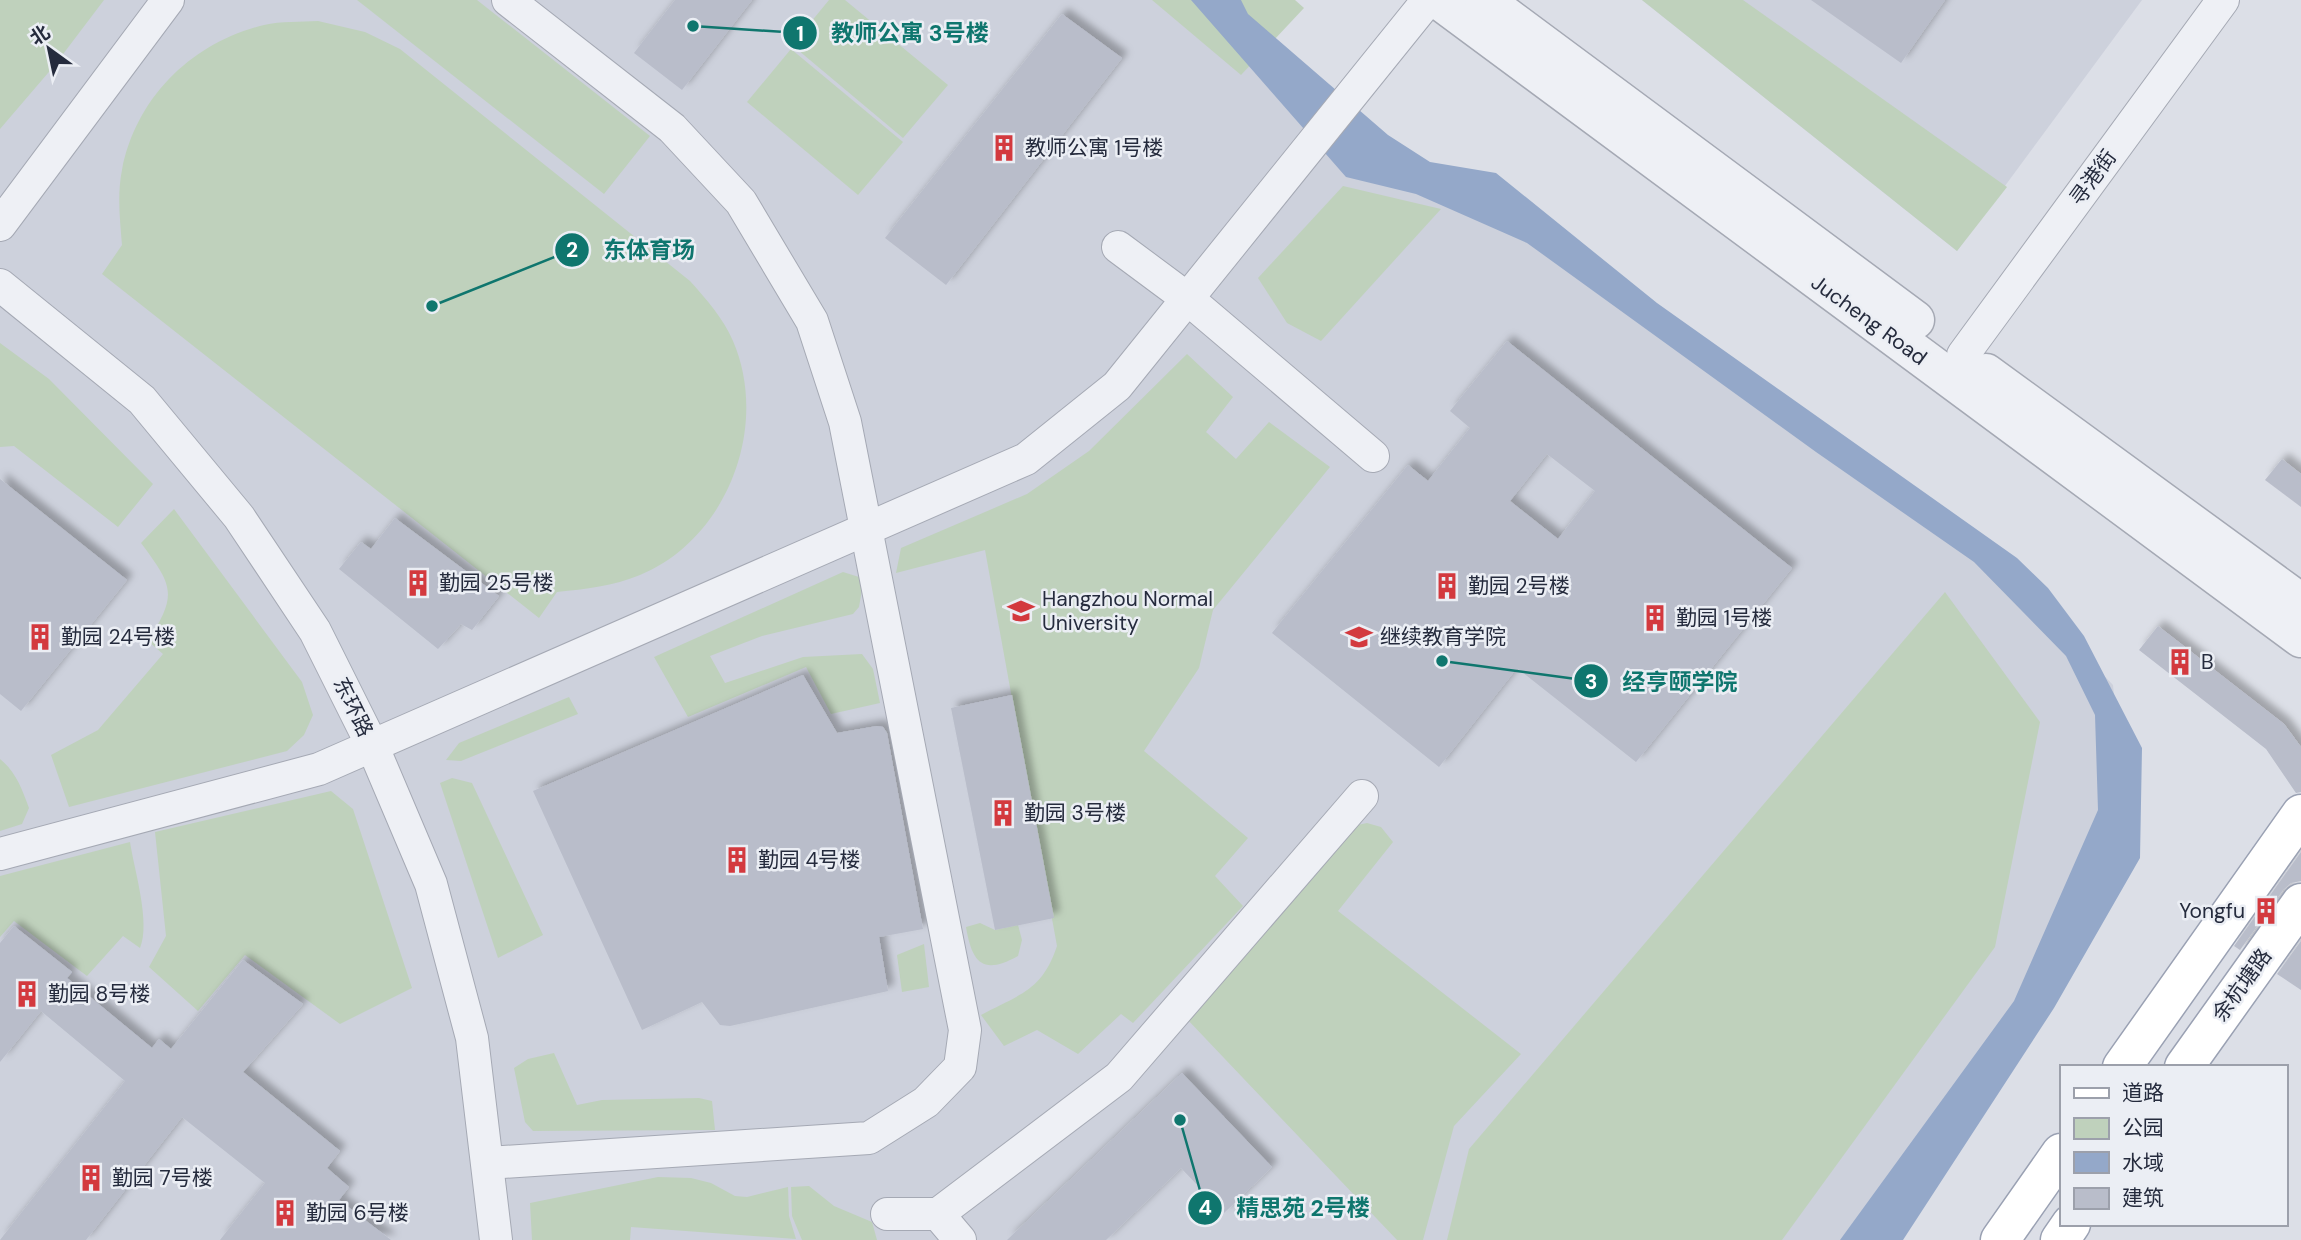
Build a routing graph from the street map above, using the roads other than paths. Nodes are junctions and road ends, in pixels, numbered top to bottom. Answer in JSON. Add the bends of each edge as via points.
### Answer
{"nodes":[{"id":1,"x":168,"y":0,"type":"edge"},
{"id":2,"x":508,"y":0,"type":"edge"},
{"id":3,"x":1428,"y":0,"type":"edge"},
{"id":4,"x":1438,"y":0,"type":"edge"},
{"id":5,"x":1484,"y":0,"type":"edge"},
{"id":6,"x":2223,"y":0,"type":"edge"},
{"id":7,"x":0,"y":225,"type":"edge"},
{"id":8,"x":1118,"y":247,"type":"dead end"},
{"id":9,"x":0,"y":285,"type":"edge"},
{"id":10,"x":1188,"y":299,"type":"junction"},
{"id":11,"x":1963,"y":355,"type":"junction"},
{"id":12,"x":1373,"y":456,"type":"dead end"},
{"id":13,"x":866,"y":530,"type":"junction"},
{"id":14,"x":2301,"y":603,"type":"edge"},
{"id":15,"x":2301,"y":638,"type":"edge"},
{"id":16,"x":372,"y":745,"type":"junction"},
{"id":17,"x":1362,"y":796,"type":"dead end"},
{"id":18,"x":2301,"y":814,"type":"edge"},
{"id":19,"x":0,"y":854,"type":"edge"},
{"id":20,"x":2301,"y":903,"type":"edge"},
{"id":21,"x":2123,"y":1065,"type":"edge"},
{"id":22,"x":2185,"y":1065,"type":"edge"},
{"id":23,"x":2060,"y":1154,"type":"edge"},
{"id":24,"x":488,"y":1163,"type":"junction"},
{"id":25,"x":887,"y":1214,"type":"dead end"},
{"id":26,"x":938,"y":1214,"type":"junction"},
{"id":27,"x":496,"y":1240,"type":"edge"},
{"id":28,"x":960,"y":1240,"type":"edge"},
{"id":29,"x":2000,"y":1240,"type":"edge"}],
"edges":[{"from":1,"to":7,"type":"street"},
{"from":2,"to":13,"type":"street","via":[[672,128],[741,202],[812,321],[845,422]]},
{"from":3,"to":10,"type":"street"},
{"from":4,"to":15,"type":"street","name":"Jucheng Road"},
{"from":5,"to":11,"type":"street","name":"Jucheng Road"},
{"from":6,"to":11,"type":"street","name":"寻港街"},
{"from":8,"to":10,"type":"street"},
{"from":9,"to":16,"type":"street","name":"东环路","via":[[142,400],[239,517],[315,631]]},
{"from":10,"to":12,"type":"street"},
{"from":10,"to":13,"type":"street","via":[[1117,386],[1026,459]]},
{"from":11,"to":14,"type":"street","name":"Jucheng Road"},
{"from":13,"to":16,"type":"street"},
{"from":13,"to":24,"type":"street","via":[[965,1030],[960,1067],[926,1102],[869,1138]]},
{"from":16,"to":19,"type":"street","via":[[320,769]]},
{"from":16,"to":24,"type":"street","name":"东环路","via":[[431,884],[462,992],[481,1092]]},
{"from":17,"to":26,"type":"street","via":[[1119,1077]]},
{"from":18,"to":21,"type":"main road"},
{"from":20,"to":22,"type":"main road","name":"余杭塘路"},
{"from":23,"to":29,"type":"main road"},
{"from":24,"to":27,"type":"street","name":"东环路"},
{"from":25,"to":26,"type":"street"},
{"from":26,"to":28,"type":"street"}]}
